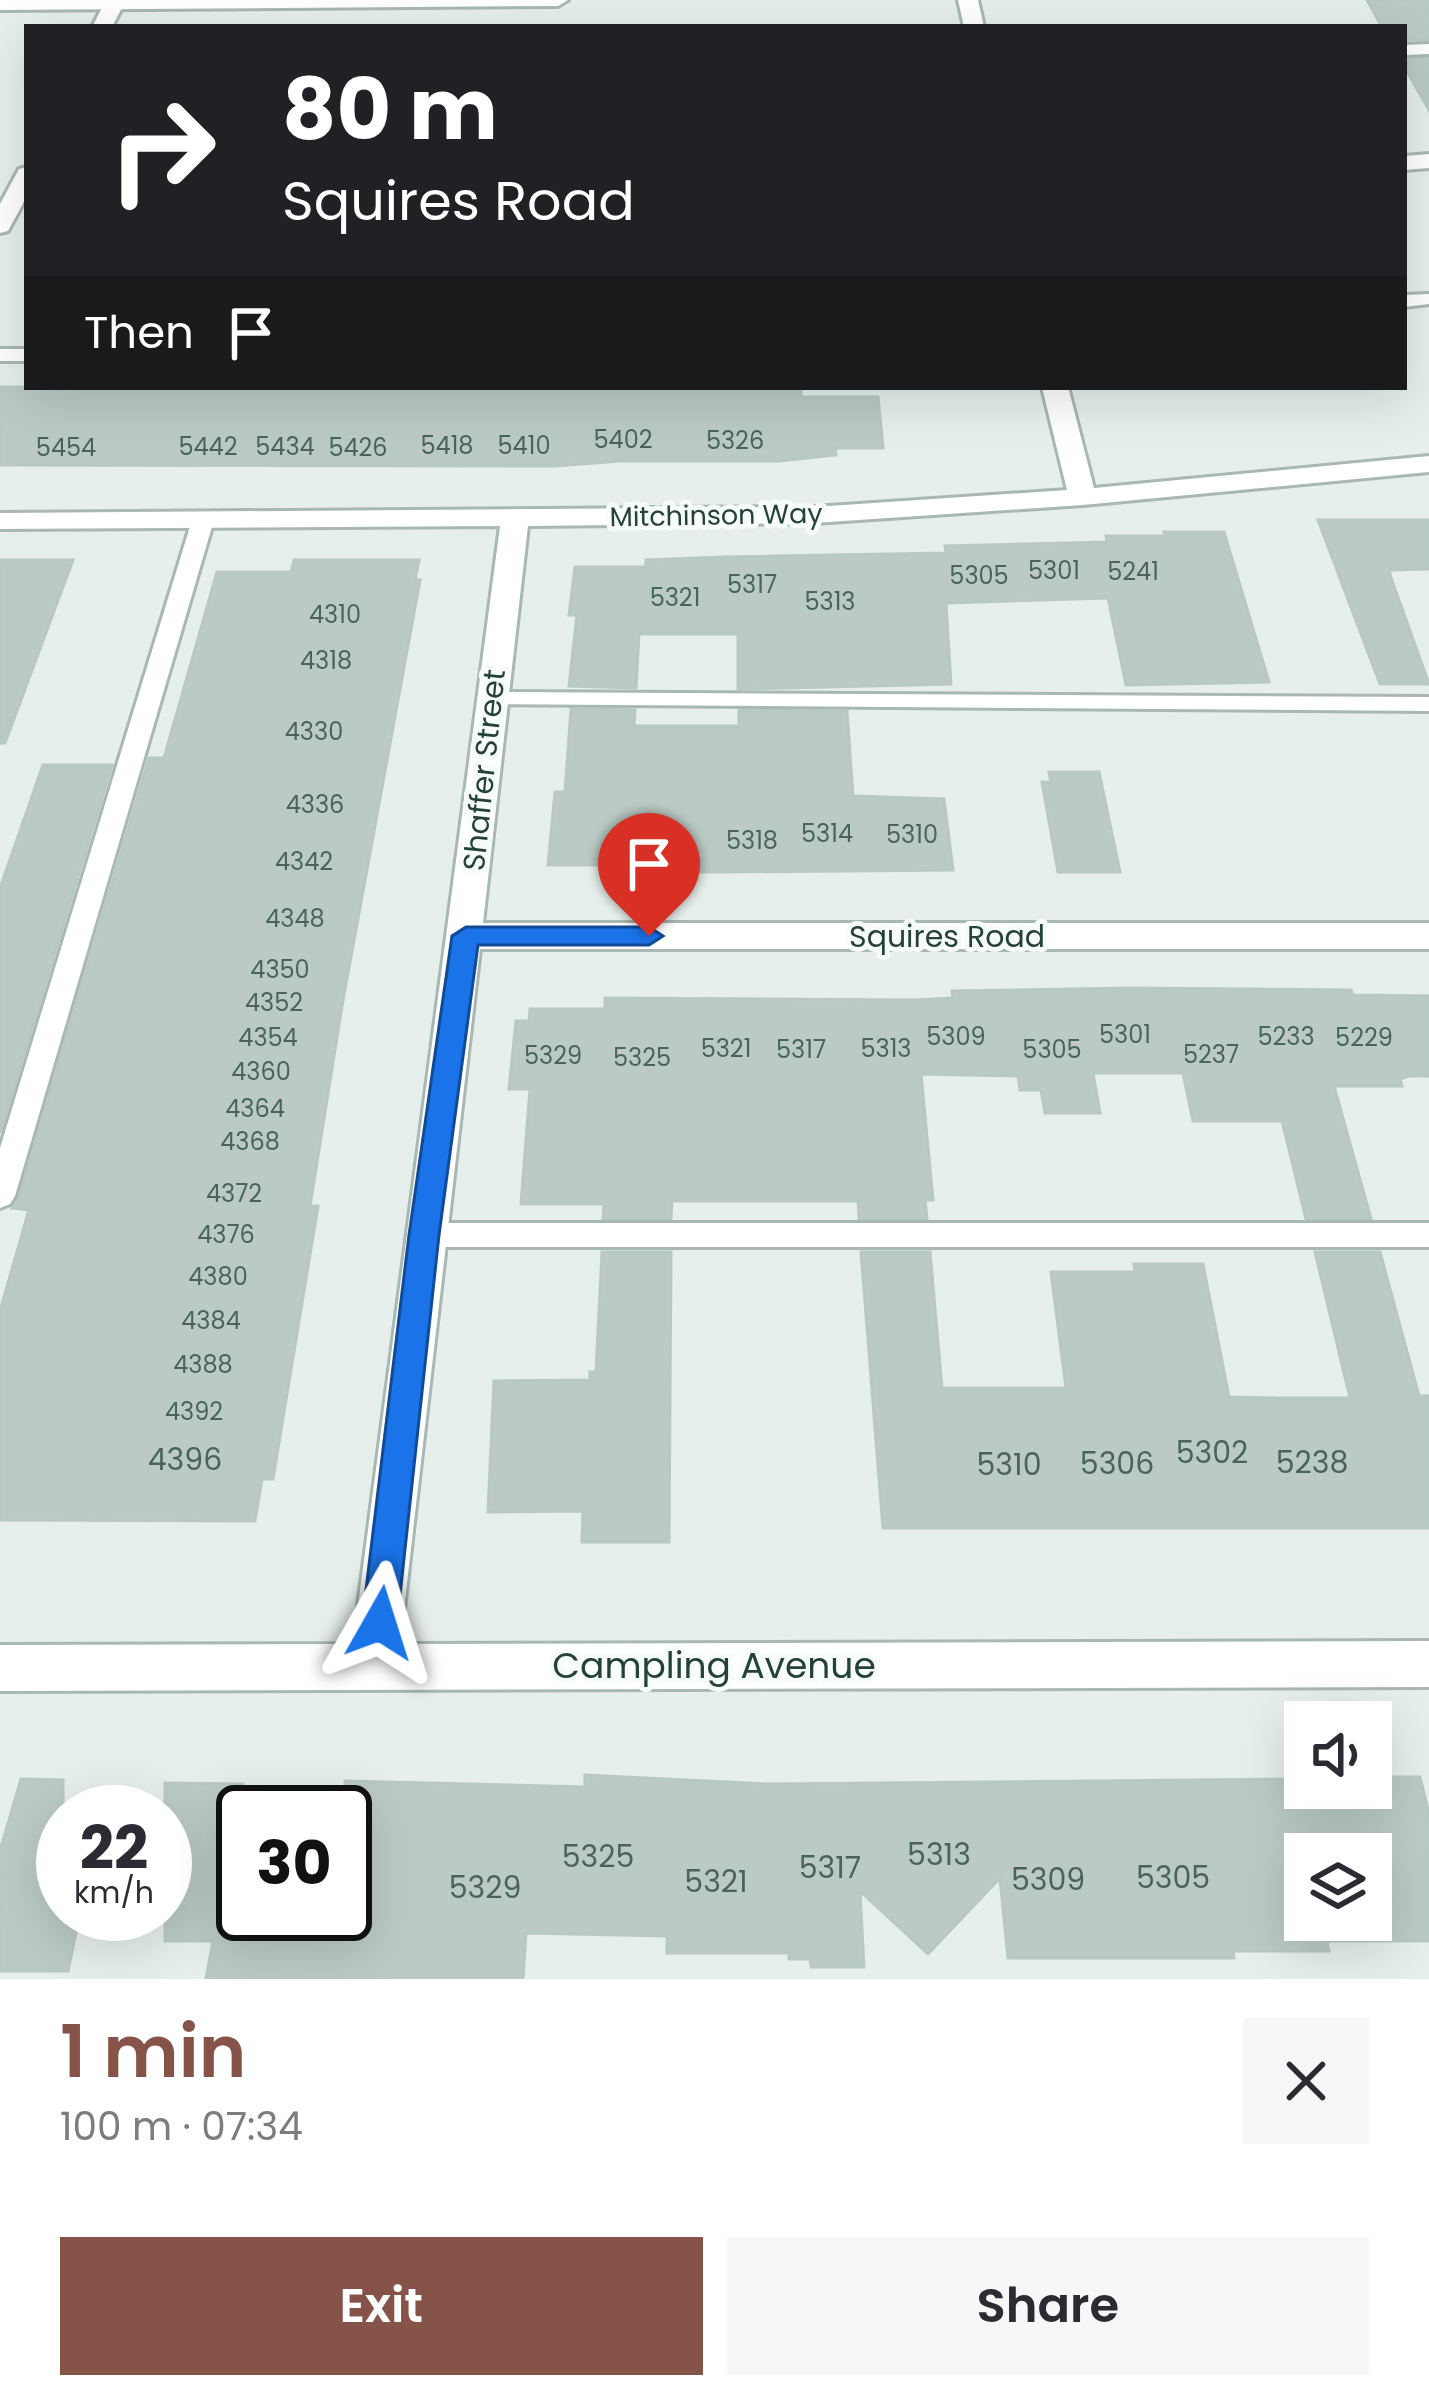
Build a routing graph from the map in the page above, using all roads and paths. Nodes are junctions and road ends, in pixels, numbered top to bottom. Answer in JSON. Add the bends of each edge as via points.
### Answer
{"nodes":[{"id":1,"x":558,"y":0,"type":"edge"},
{"id":2,"x":115,"y":2,"type":"edge"},
{"id":3,"x":0,"y":4,"type":"edge"},
{"id":4,"x":24,"y":181,"type":"edge"},
{"id":5,"x":9,"y":216,"type":"edge"},
{"id":6,"x":1056,"y":390,"type":"edge"},
{"id":7,"x":1429,"y":464,"type":"edge"},
{"id":8,"x":1083,"y":496,"type":"junction"},
{"id":9,"x":515,"y":518,"type":"junction"},
{"id":10,"x":203,"y":520,"type":"junction"},
{"id":11,"x":0,"y":521,"type":"edge"},
{"id":12,"x":491,"y":699,"type":"junction"},
{"id":13,"x":1429,"y":704,"type":"edge"},
{"id":14,"x":466,"y":936,"type":"junction"},
{"id":15,"x":1429,"y":936,"type":"edge"},
{"id":16,"x":0,"y":1196,"type":"edge"},
{"id":17,"x":1429,"y":1234,"type":"edge"},
{"id":18,"x":424,"y":1235,"type":"junction"},
{"id":19,"x":1429,"y":1664,"type":"edge"},
{"id":20,"x":374,"y":1666,"type":"junction"},
{"id":21,"x":0,"y":1668,"type":"edge"}],
"edges":[{"from":1,"to":2,"type":"street"},
{"from":2,"to":3,"type":"street"},
{"from":4,"to":5,"type":"street"},
{"from":6,"to":8,"type":"street"},
{"from":7,"to":8,"type":"street","name":"Mitchinson Way"},
{"from":8,"to":9,"type":"street","name":"Mitchinson Way","via":[[814,514]]},
{"from":9,"to":10,"type":"street","name":"Mitchinson Way"},
{"from":9,"to":12,"type":"street","name":"Shaffer Street"},
{"from":10,"to":11,"type":"street","name":"Mitchinson Way"},
{"from":10,"to":16,"type":"lane"},
{"from":12,"to":13,"type":"lane"},
{"from":12,"to":14,"type":"street","name":"Shaffer Street"},
{"from":14,"to":15,"type":"street","name":"Squires Road"},
{"from":14,"to":18,"type":"street","name":"Shaffer Street"},
{"from":17,"to":18,"type":"lane"},
{"from":18,"to":20,"type":"street","name":"Shaffer Street"},
{"from":19,"to":20,"type":"street","name":"Campling Avenue"},
{"from":20,"to":21,"type":"street","name":"Campling Avenue"}]}
